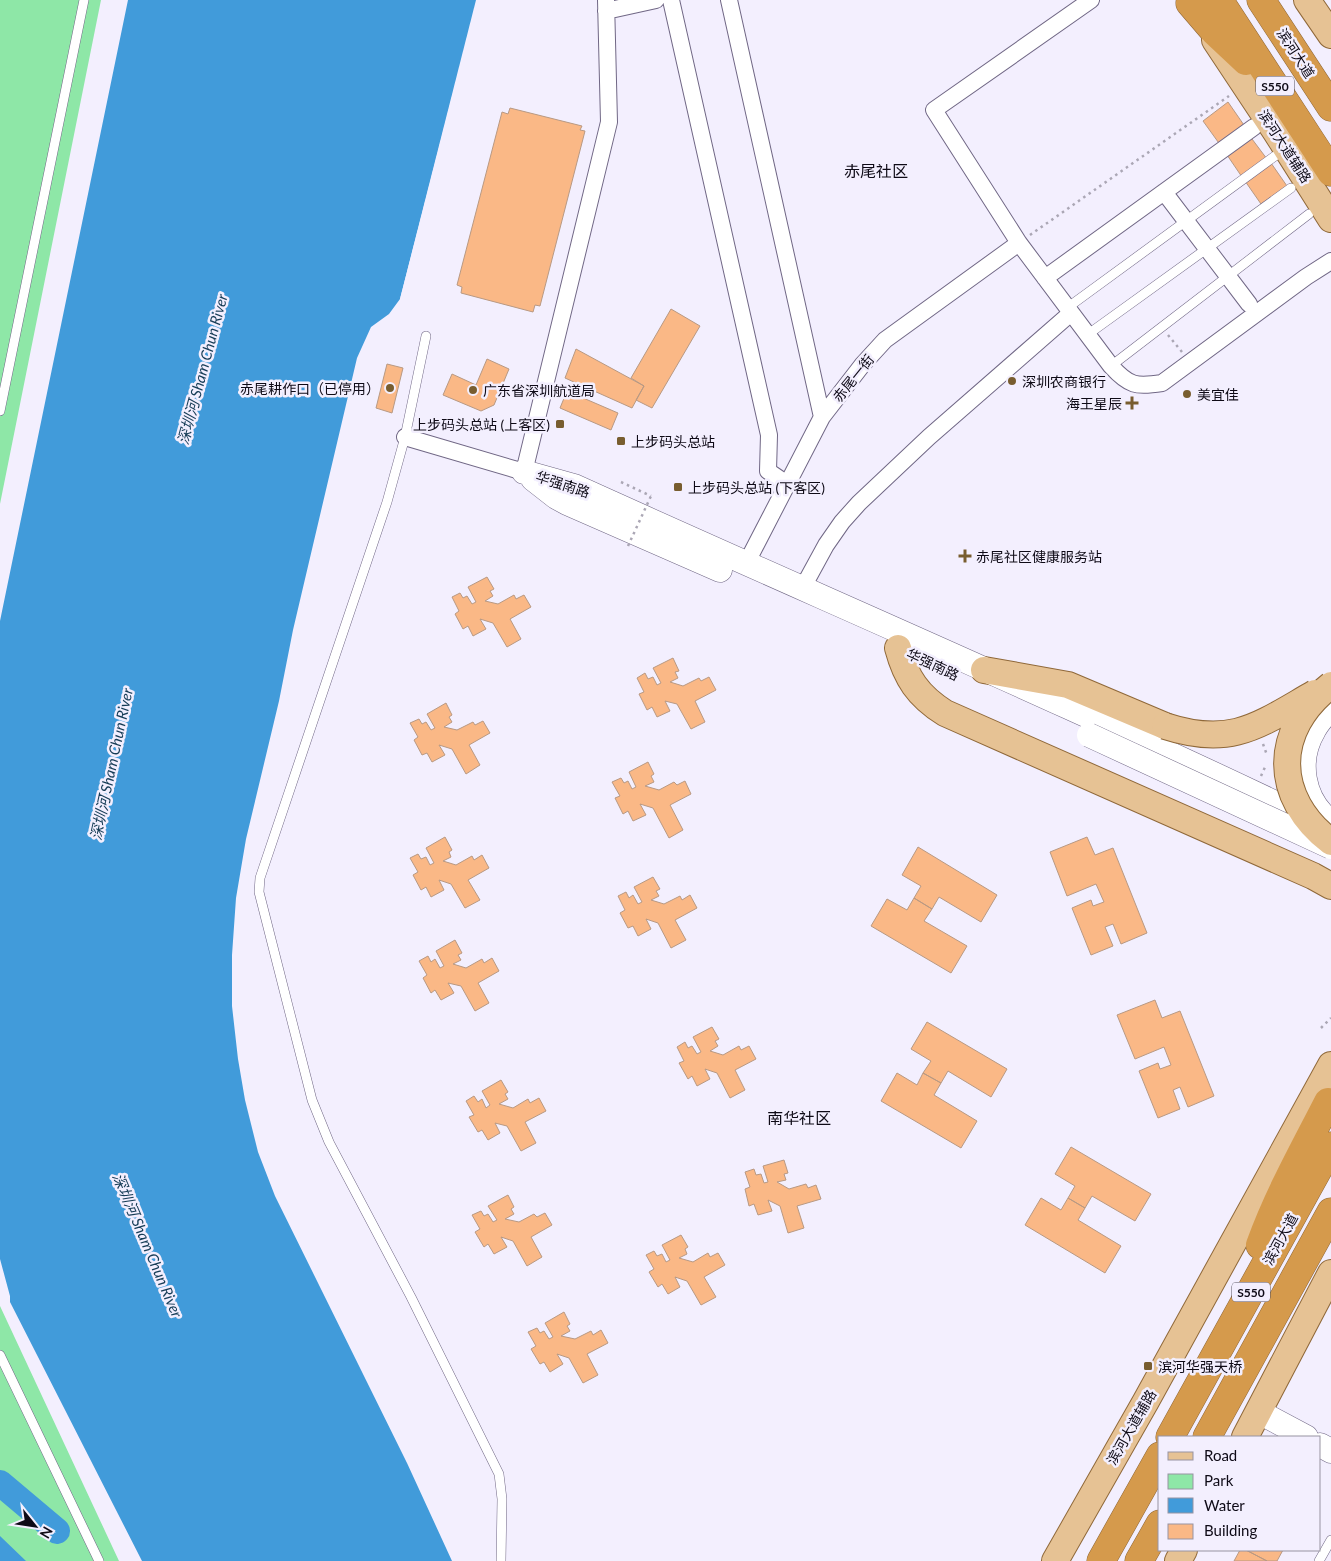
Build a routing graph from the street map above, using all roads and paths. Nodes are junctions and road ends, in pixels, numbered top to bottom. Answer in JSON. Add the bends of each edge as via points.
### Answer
{"nodes":[{"id":1,"x":84,"y":0,"type":"edge"},
{"id":2,"x":656,"y":0,"type":"edge"},
{"id":3,"x":671,"y":0,"type":"edge"},
{"id":4,"x":729,"y":0,"type":"edge"},
{"id":5,"x":1091,"y":0,"type":"edge"},
{"id":6,"x":1219,"y":0,"type":"edge"},
{"id":7,"x":1261,"y":0,"type":"edge"},
{"id":8,"x":1307,"y":0,"type":"edge"},
{"id":9,"x":1189,"y":1,"type":"edge"},
{"id":10,"x":606,"y":6,"type":"edge"},
{"id":11,"x":1331,"y":35,"type":"edge"},
{"id":12,"x":1230,"y":95,"type":"dead end"},
{"id":13,"x":1286,"y":102,"type":"junction"},
{"id":14,"x":1331,"y":107,"type":"edge"},
{"id":15,"x":1254,"y":127,"type":"dead end"},
{"id":16,"x":1275,"y":156,"type":"dead end"},
{"id":17,"x":1331,"y":172,"type":"edge"},
{"id":18,"x":1291,"y":188,"type":"dead end"},
{"id":19,"x":1164,"y":192,"type":"junction"},
{"id":20,"x":1320,"y":216,"type":"edge"},
{"id":21,"x":1186,"y":221,"type":"junction"},
{"id":22,"x":1019,"y":243,"type":"junction"},
{"id":23,"x":1207,"y":249,"type":"junction"},
{"id":24,"x":1331,"y":262,"type":"edge"},
{"id":25,"x":1228,"y":277,"type":"junction"},
{"id":26,"x":1045,"y":278,"type":"junction"},
{"id":27,"x":1249,"y":304,"type":"dead end"},
{"id":28,"x":1069,"y":310,"type":"junction"},
{"id":29,"x":1087,"y":335,"type":"junction"},
{"id":30,"x":426,"y":336,"type":"dead end"},
{"id":31,"x":1111,"y":366,"type":"junction"},
{"id":32,"x":0,"y":411,"type":"edge"},
{"id":33,"x":822,"y":417,"type":"junction"},
{"id":34,"x":404,"y":437,"type":"junction"},
{"id":35,"x":524,"y":472,"type":"junction"},
{"id":36,"x":621,"y":482,"type":"dead end"},
{"id":37,"x":787,"y":484,"type":"junction"},
{"id":38,"x":628,"y":546,"type":"dead end"},
{"id":39,"x":746,"y":564,"type":"junction"},
{"id":40,"x":802,"y":589,"type":"junction"},
{"id":41,"x":898,"y":648,"type":"junction"},
{"id":42,"x":984,"y":670,"type":"junction"},
{"id":43,"x":1331,"y":685,"type":"edge"},
{"id":44,"x":1331,"y":708,"type":"edge"},
{"id":45,"x":1331,"y":822,"type":"edge"},
{"id":46,"x":1331,"y":830,"type":"edge"},
{"id":47,"x":1331,"y":842,"type":"edge"},
{"id":48,"x":1331,"y":847,"type":"edge"},
{"id":49,"x":1331,"y":868,"type":"edge"},
{"id":50,"x":1331,"y":886,"type":"edge"},
{"id":51,"x":1331,"y":1018,"type":"edge"},
{"id":52,"x":1321,"y":1028,"type":"dead end"},
{"id":53,"x":1331,"y":1065,"type":"edge"},
{"id":54,"x":1330,"y":1100,"type":"edge"},
{"id":55,"x":1331,"y":1146,"type":"edge"},
{"id":56,"x":1331,"y":1212,"type":"edge"},
{"id":57,"x":1250,"y":1213,"type":"junction"},
{"id":58,"x":1331,"y":1243,"type":"edge"},
{"id":59,"x":1331,"y":1273,"type":"edge"},
{"id":60,"x":1221,"y":1346,"type":"junction"},
{"id":61,"x":1253,"y":1354,"type":"junction"},
{"id":62,"x":0,"y":1355,"type":"edge"},
{"id":63,"x":1259,"y":1412,"type":"junction"},
{"id":64,"x":1171,"y":1436,"type":"edge"},
{"id":65,"x":1209,"y":1436,"type":"edge"},
{"id":66,"x":1247,"y":1436,"type":"edge"},
{"id":67,"x":1304,"y":1436,"type":"edge"},
{"id":68,"x":1158,"y":1460,"type":"edge"},
{"id":69,"x":1158,"y":1528,"type":"edge"},
{"id":70,"x":1331,"y":1540,"type":"edge"},
{"id":71,"x":99,"y":1561,"type":"edge"},
{"id":72,"x":501,"y":1561,"type":"edge"},
{"id":73,"x":1055,"y":1561,"type":"edge"},
{"id":74,"x":1101,"y":1561,"type":"edge"},
{"id":75,"x":1139,"y":1561,"type":"edge"},
{"id":76,"x":1319,"y":1561,"type":"edge"}],
"edges":[{"from":1,"to":32,"type":"lane"},
{"from":2,"to":10,"type":"street"},
{"from":3,"to":37,"type":"street","via":[[769,435],[768,471]]},
{"from":4,"to":33,"type":"street"},
{"from":5,"to":22,"type":"street","via":[[934,110]]},
{"from":6,"to":13,"type":"highway","number":"S550"},
{"from":7,"to":14,"type":"highway","name":"滨河大道","number":"S550"},
{"from":8,"to":11,"type":"main road"},
{"from":9,"to":13,"type":"highway","via":[[1214,31]]},
{"from":9,"to":20,"type":"main road","name":"滨河大道辅路","via":[[1276,132]]},
{"from":10,"to":35,"type":"street","via":[[609,122]]},
{"from":12,"to":22,"type":"path"},
{"from":13,"to":17,"type":"highway","number":"S550"},
{"from":15,"to":19,"type":"street"},
{"from":16,"to":21,"type":"lane"},
{"from":18,"to":23,"type":"lane"},
{"from":19,"to":21,"type":"street"},
{"from":19,"to":26,"type":"street"},
{"from":20,"to":25,"type":"lane"},
{"from":21,"to":23,"type":"street"},
{"from":21,"to":28,"type":"lane"},
{"from":22,"to":26,"type":"street"},
{"from":22,"to":33,"type":"street","name":"赤尾一街","via":[[885,340]]},
{"from":23,"to":25,"type":"street"},
{"from":23,"to":29,"type":"lane"},
{"from":24,"to":31,"type":"street","via":[[1162,383],[1143,386],[1130,382]]},
{"from":25,"to":27,"type":"street"},
{"from":25,"to":31,"type":"lane"},
{"from":26,"to":28,"type":"street"},
{"from":28,"to":29,"type":"street"},
{"from":28,"to":40,"type":"street","via":[[859,503],[826,545]]},
{"from":29,"to":31,"type":"street"},
{"from":30,"to":34,"type":"lane"},
{"from":33,"to":37,"type":"street","name":"赤尾一街"},
{"from":34,"to":35,"type":"street"},
{"from":34,"to":72,"type":"lane","via":[[387,502],[260,878],[259,892],[312,1100],[329,1142],[499,1474]]},
{"from":35,"to":39,"type":"main road","name":"华强南路","via":[[574,486]]},
{"from":35,"to":41,"type":"main road","name":"华强南路","via":[[567,503]]},
{"from":36,"to":38,"type":"path","bridge":true,"via":[[651,496]]},
{"from":37,"to":39,"type":"street","name":"赤尾一街"},
{"from":39,"to":40,"type":"main road","name":"华强南路"},
{"from":40,"to":42,"type":"main road","name":"华强南路"},
{"from":41,"to":48,"type":"main road","name":"华强南路","bridge":true},
{"from":41,"to":49,"type":"main road","via":[[922,673],[963,703]]},
{"from":41,"to":50,"type":"main road","via":[[911,682],[945,713]]},
{"from":42,"to":43,"type":"main road","bridge":true,"via":[[1068,684],[1165,726],[1207,735],[1236,733],[1265,722]]},
{"from":42,"to":46,"type":"main road","name":"华强南路"},
{"from":43,"to":47,"type":"main road","bridge":true,"via":[[1302,715],[1289,745],[1287,761],[1289,781],[1300,810],[1309,823]]},
{"from":44,"to":45,"type":"main road","via":[[1307,743],[1303,770],[1309,795]]},
{"from":51,"to":52,"type":"path"},
{"from":53,"to":57,"type":"main road","name":"滨河大道辅路"},
{"from":54,"to":57,"type":"main road","name":"滨河大道辅路"},
{"from":54,"to":60,"type":"highway","via":[[1270,1218]]},
{"from":55,"to":60,"type":"highway","name":"滨河大道","number":"S550"},
{"from":56,"to":61,"type":"highway","number":"S550"},
{"from":57,"to":73,"type":"main road","name":"滨河大道辅路"},
{"from":58,"to":61,"type":"highway"},
{"from":59,"to":63,"type":"main road"},
{"from":60,"to":64,"type":"highway","name":"滨河大道","number":"S550"},
{"from":61,"to":65,"type":"highway","number":"S550"},
{"from":62,"to":71,"type":"lane"},
{"from":63,"to":66,"type":"main road"},
{"from":63,"to":67,"type":"main road"},
{"from":68,"to":74,"type":"highway"},
{"from":69,"to":75,"type":"highway"},
{"from":70,"to":76,"type":"lane"}]}
